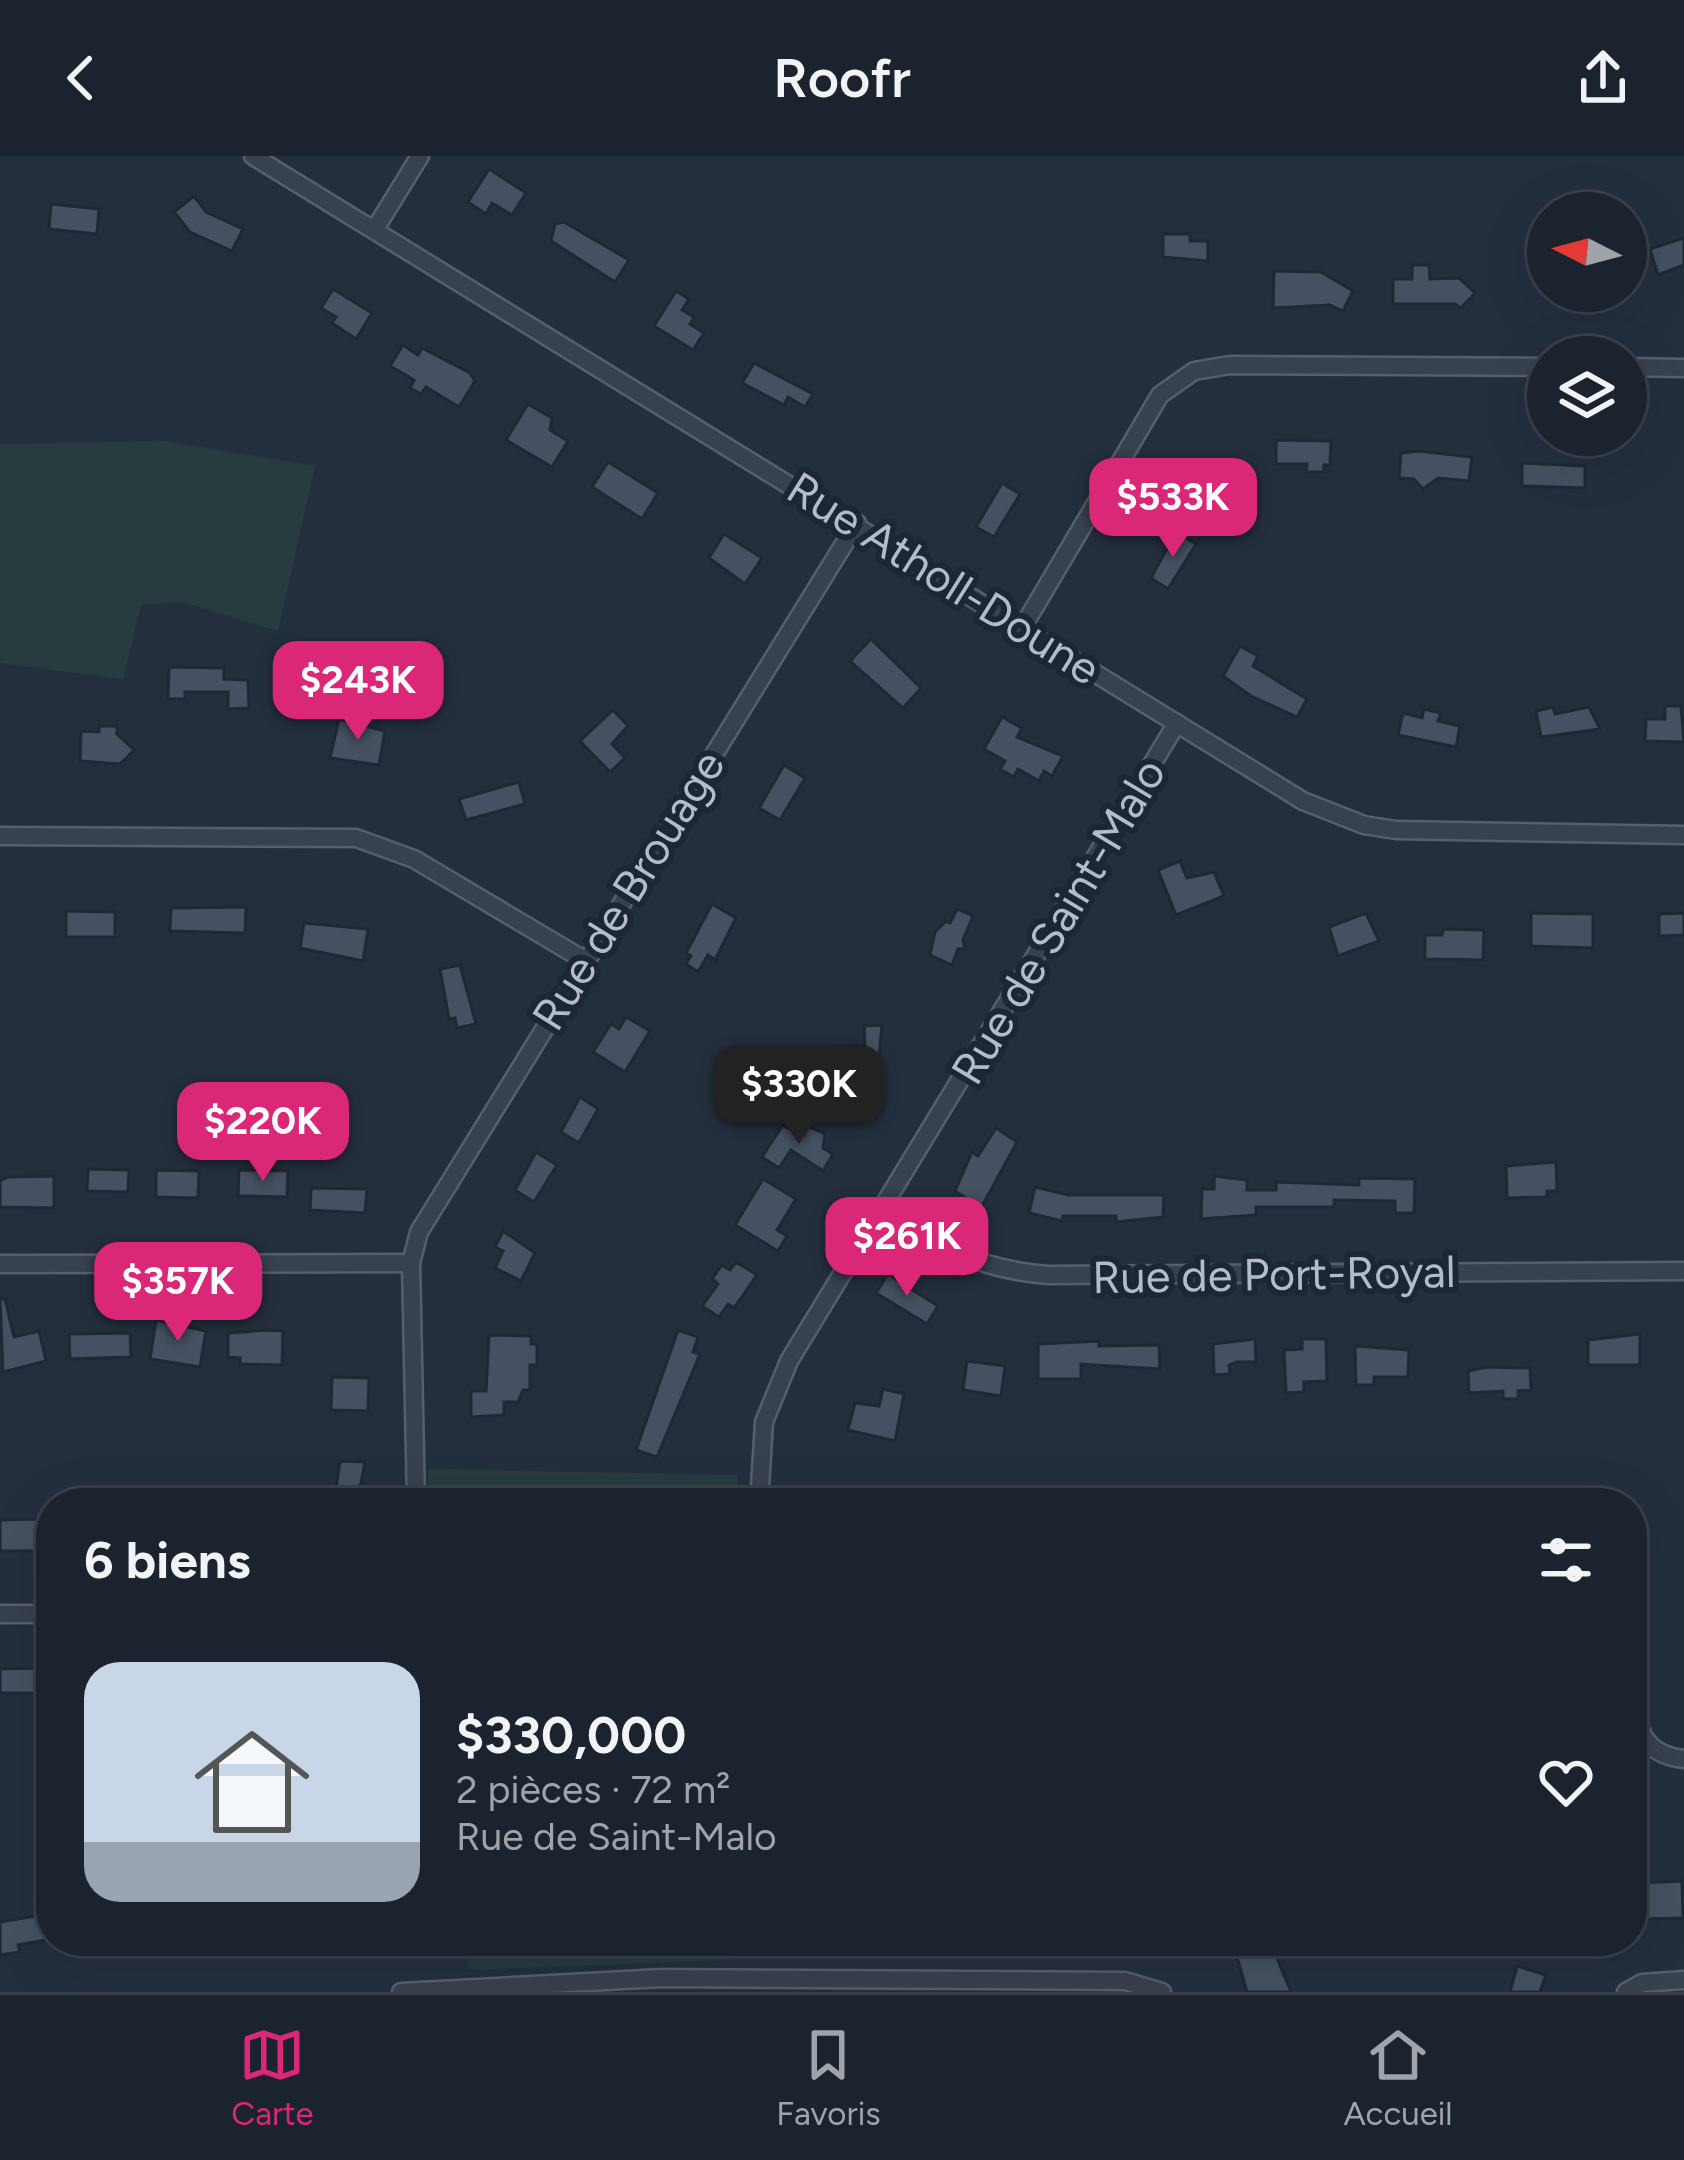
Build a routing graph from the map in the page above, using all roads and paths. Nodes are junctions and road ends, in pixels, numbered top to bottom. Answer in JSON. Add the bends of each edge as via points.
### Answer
{"nodes":[{"id":1,"x":253,"y":156,"type":"edge"},
{"id":2,"x":420,"y":156,"type":"edge"},
{"id":3,"x":375,"y":229,"type":"junction"},
{"id":4,"x":1527,"y":367,"type":"edge"},
{"id":5,"x":1647,"y":368,"type":"edge"},
{"id":6,"x":1684,"y":368,"type":"edge"},
{"id":7,"x":857,"y":523,"type":"junction"},
{"id":8,"x":1024,"y":625,"type":"junction"},
{"id":9,"x":1177,"y":723,"type":"junction"},
{"id":10,"x":1684,"y":835,"type":"edge"},
{"id":11,"x":0,"y":836,"type":"edge"},
{"id":12,"x":584,"y":960,"type":"junction"},
{"id":13,"x":881,"y":1209,"type":"junction"},
{"id":14,"x":411,"y":1263,"type":"junction"},
{"id":15,"x":0,"y":1264,"type":"edge"},
{"id":16,"x":1684,"y":1271,"type":"edge"},
{"id":17,"x":416,"y":1488,"type":"edge"},
{"id":18,"x":759,"y":1488,"type":"edge"},
{"id":19,"x":36,"y":1613,"type":"edge"},
{"id":20,"x":0,"y":1614,"type":"edge"},
{"id":21,"x":1647,"y":1745,"type":"edge"},
{"id":22,"x":1684,"y":1759,"type":"edge"},
{"id":23,"x":1684,"y":1980,"type":"edge"},
{"id":24,"x":401,"y":1992,"type":"edge"},
{"id":25,"x":1162,"y":1992,"type":"edge"},
{"id":26,"x":1626,"y":1992,"type":"edge"}],
"edges":[{"from":1,"to":3,"type":"street","name":"Rue Atholl-Doune"},
{"from":2,"to":3,"type":"street"},
{"from":3,"to":7,"type":"street","name":"Rue Atholl-Doune"},
{"from":4,"to":8,"type":"street","via":[[1194,371],[1160,395]]},
{"from":5,"to":6,"type":"street"},
{"from":7,"to":8,"type":"street","name":"Rue Atholl-Doune"},
{"from":7,"to":12,"type":"street","name":"Rue de Brouage"},
{"from":8,"to":9,"type":"street","name":"Rue Atholl-Doune"},
{"from":9,"to":10,"type":"street","name":"Rue Atholl-Doune","via":[[1303,801],[1364,825]]},
{"from":9,"to":13,"type":"street","name":"Rue de Saint-Malo"},
{"from":11,"to":12,"type":"street","via":[[356,838],[413,859]]},
{"from":12,"to":14,"type":"street","name":"Rue de Brouage","via":[[449,1178]]},
{"from":13,"to":16,"type":"street","name":"Rue de Port-Royal","via":[[986,1268],[1048,1275]]},
{"from":13,"to":18,"type":"street","name":"Rue de Saint-Malo","via":[[773,1395]]},
{"from":14,"to":15,"type":"street"},
{"from":14,"to":17,"type":"street","name":"Rue de Brouage"},
{"from":19,"to":20,"type":"street"},
{"from":21,"to":22,"type":"street"},
{"from":23,"to":26,"type":"street"},
{"from":24,"to":25,"type":"street","via":[[685,1978],[1125,1981]]}]}
